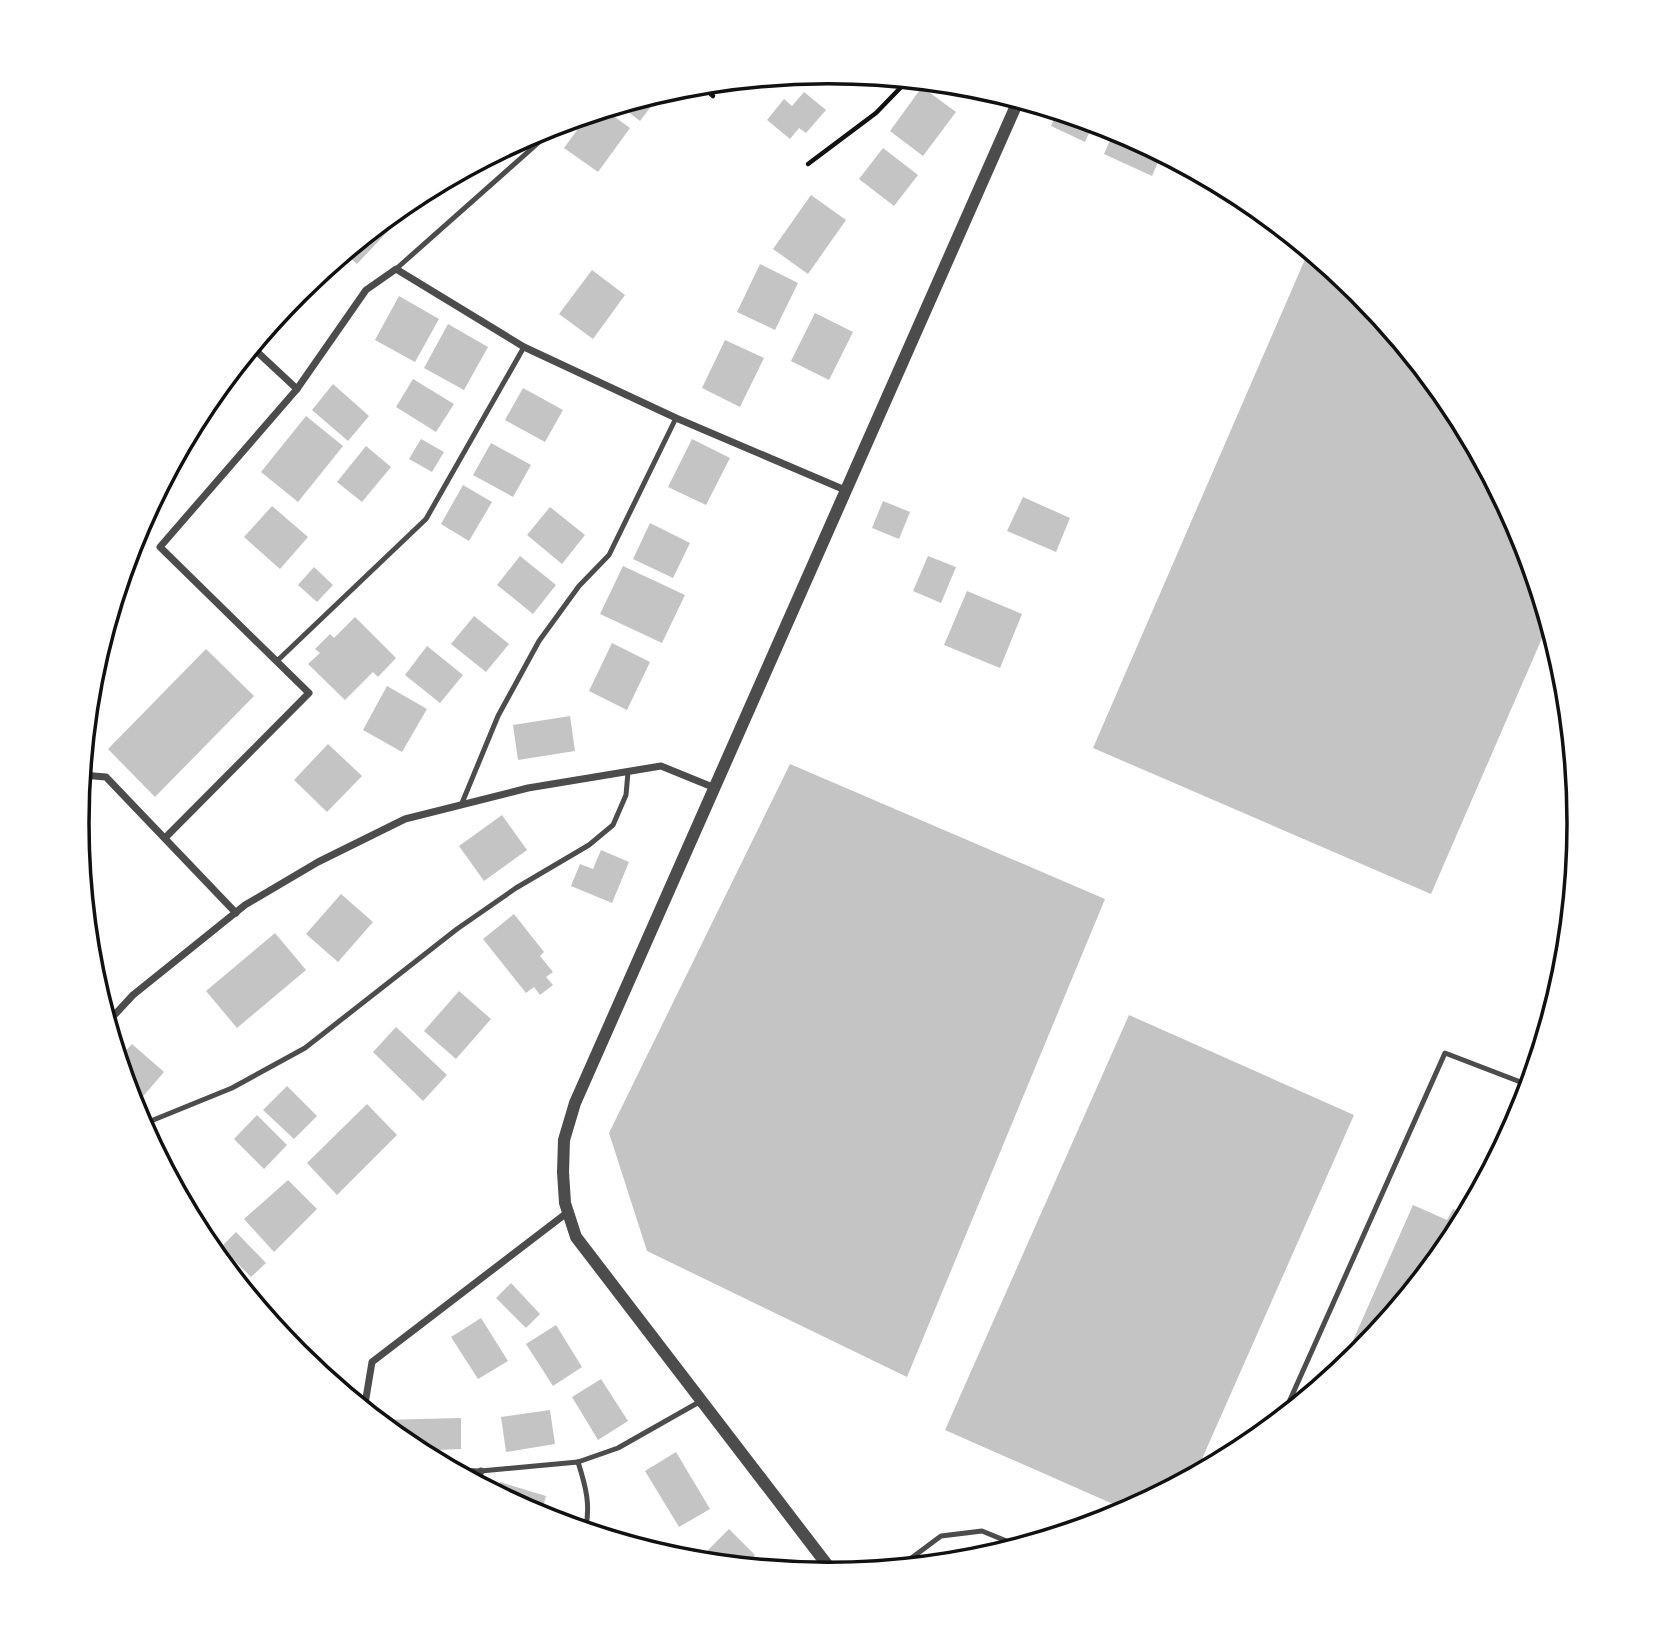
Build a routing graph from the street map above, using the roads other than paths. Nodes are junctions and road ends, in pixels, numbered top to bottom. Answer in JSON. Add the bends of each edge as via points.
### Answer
{"nodes":[{"id":1,"x":1015,"y":108,"type":"edge"},
{"id":2,"x":537,"y":144,"type":"edge"},
{"id":3,"x":396,"y":269,"type":"junction"},
{"id":4,"x":524,"y":347,"type":"junction"},
{"id":5,"x":259,"y":353,"type":"edge"},
{"id":6,"x":297,"y":389,"type":"junction"},
{"id":7,"x":676,"y":418,"type":"junction"},
{"id":8,"x":845,"y":490,"type":"junction"},
{"id":9,"x":277,"y":661,"type":"junction"},
{"id":10,"x":628,"y":772,"type":"junction"},
{"id":11,"x":91,"y":776,"type":"edge"},
{"id":12,"x":715,"y":788,"type":"junction"},
{"id":13,"x":462,"y":803,"type":"junction"},
{"id":14,"x":165,"y":838,"type":"junction"},
{"id":15,"x":236,"y":912,"type":"junction"},
{"id":16,"x":114,"y":1015,"type":"edge"},
{"id":17,"x":1521,"y":1082,"type":"edge"},
{"id":18,"x":152,"y":1121,"type":"edge"},
{"id":19,"x":568,"y":1212,"type":"junction"},
{"id":20,"x":366,"y":1400,"type":"edge"},
{"id":21,"x":701,"y":1401,"type":"junction"},
{"id":22,"x":1289,"y":1401,"type":"edge"},
{"id":23,"x":578,"y":1462,"type":"junction"},
{"id":24,"x":471,"y":1471,"type":"edge"},
{"id":25,"x":481,"y":1471,"type":"junction"},
{"id":26,"x":479,"y":1475,"type":"edge"},
{"id":27,"x":587,"y":1522,"type":"edge"},
{"id":28,"x":1007,"y":1541,"type":"edge"},
{"id":29,"x":912,"y":1558,"type":"edge"},
{"id":30,"x":826,"y":1563,"type":"edge"}],
"edges":[{"from":1,"to":8,"type":"street"},
{"from":2,"to":3,"type":"lane"},
{"from":3,"to":4,"type":"street"},
{"from":3,"to":6,"type":"street","via":[[366,290]]},
{"from":4,"to":7,"type":"street"},
{"from":4,"to":9,"type":"lane","via":[[426,519]]},
{"from":5,"to":6,"type":"street"},
{"from":6,"to":9,"type":"street","via":[[160,547]]},
{"from":7,"to":8,"type":"street"},
{"from":7,"to":13,"type":"lane","via":[[609,555],[539,640],[498,716]]},
{"from":8,"to":12,"type":"street"},
{"from":9,"to":14,"type":"street","via":[[309,692]]},
{"from":10,"to":12,"type":"street","via":[[661,766]]},
{"from":10,"to":13,"type":"street"},
{"from":10,"to":18,"type":"lane","via":[[626,795],[613,825],[589,845],[457,929],[305,1048],[232,1088]]},
{"from":11,"to":14,"type":"street","via":[[106,777]]},
{"from":12,"to":19,"type":"street","via":[[575,1103],[564,1140]]},
{"from":13,"to":15,"type":"street","via":[[405,819],[318,862]]},
{"from":14,"to":15,"type":"street"},
{"from":15,"to":16,"type":"street"},
{"from":17,"to":22,"type":"lane","via":[[1445,1053]]},
{"from":19,"to":20,"type":"street","via":[[372,1362]]},
{"from":19,"to":21,"type":"street","via":[[576,1237]]},
{"from":21,"to":23,"type":"lane","via":[[618,1448]]},
{"from":21,"to":30,"type":"street"},
{"from":23,"to":25,"type":"lane"},
{"from":23,"to":27,"type":"lane","via":[[587,1490]]},
{"from":24,"to":25,"type":"lane"},
{"from":25,"to":26,"type":"street"},
{"from":28,"to":29,"type":"lane","via":[[982,1531],[941,1536]]}]}
